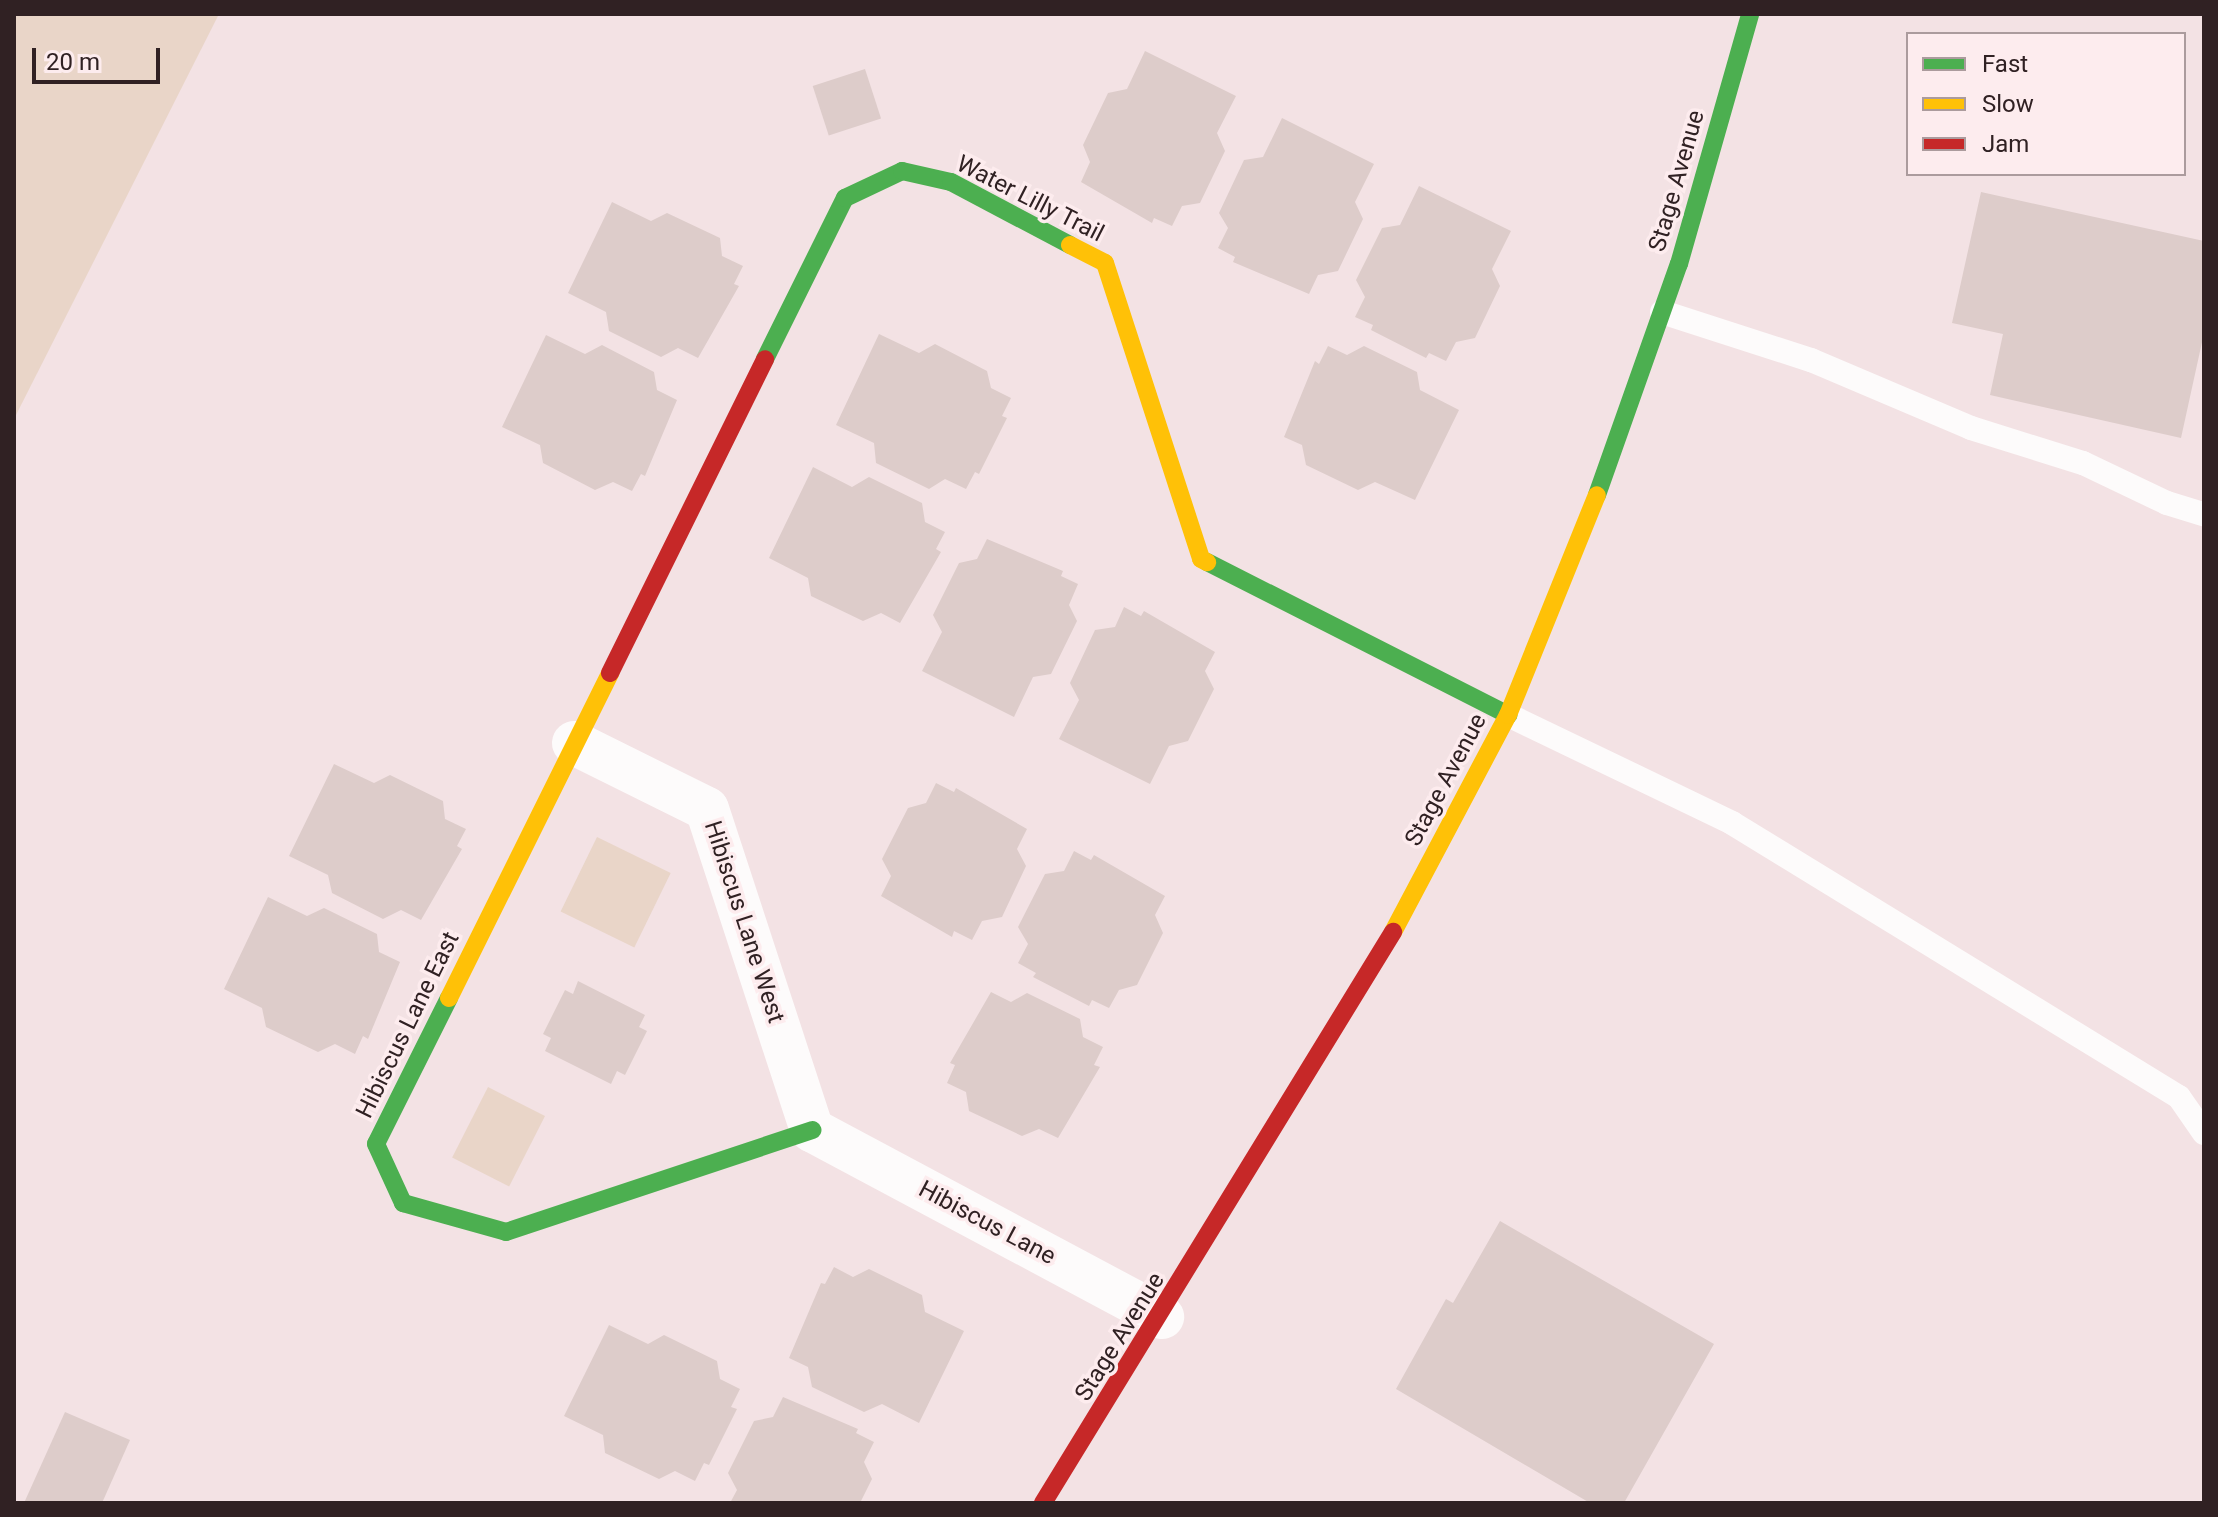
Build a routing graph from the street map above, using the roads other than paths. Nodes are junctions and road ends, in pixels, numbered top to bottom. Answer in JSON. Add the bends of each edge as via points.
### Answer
{"nodes":[{"id":1,"x":1750,"y":14,"type":"edge"},
{"id":2,"x":1662,"y":312,"type":"junction"},
{"id":3,"x":2204,"y":514,"type":"edge"},
{"id":4,"x":1508,"y":715,"type":"junction"},
{"id":5,"x":574,"y":743,"type":"junction"},
{"id":6,"x":812,"y":1130,"type":"junction"},
{"id":7,"x":2204,"y":1133,"type":"edge"},
{"id":8,"x":1162,"y":1317,"type":"junction"},
{"id":9,"x":1043,"y":1503,"type":"edge"}],
"edges":[{"from":1,"to":2,"type":"street","name":"Stage Avenue"},
{"from":2,"to":3,"type":"lane","via":[[1811,360],[1971,428],[2083,463],[2167,503]]},
{"from":2,"to":4,"type":"street","name":"Stage Avenue","via":[[1574,560]]},
{"from":4,"to":5,"type":"street","name":"Water Lilly Trail","via":[[1201,559],[1105,263],[951,182],[902,171],[845,198]]},
{"from":4,"to":7,"type":"lane","via":[[1732,823],[2179,1097]]},
{"from":4,"to":8,"type":"street","name":"Stage Avenue","via":[[1371,974]]},
{"from":5,"to":6,"type":"street","name":"Hibiscus Lane West","via":[[707,809]]},
{"from":5,"to":6,"type":"street","name":"Hibiscus Lane East","via":[[376,1144],[403,1203],[506,1232]]},
{"from":6,"to":8,"type":"street","name":"Hibiscus Lane"},
{"from":8,"to":9,"type":"street","name":"Stage Avenue"}]}
